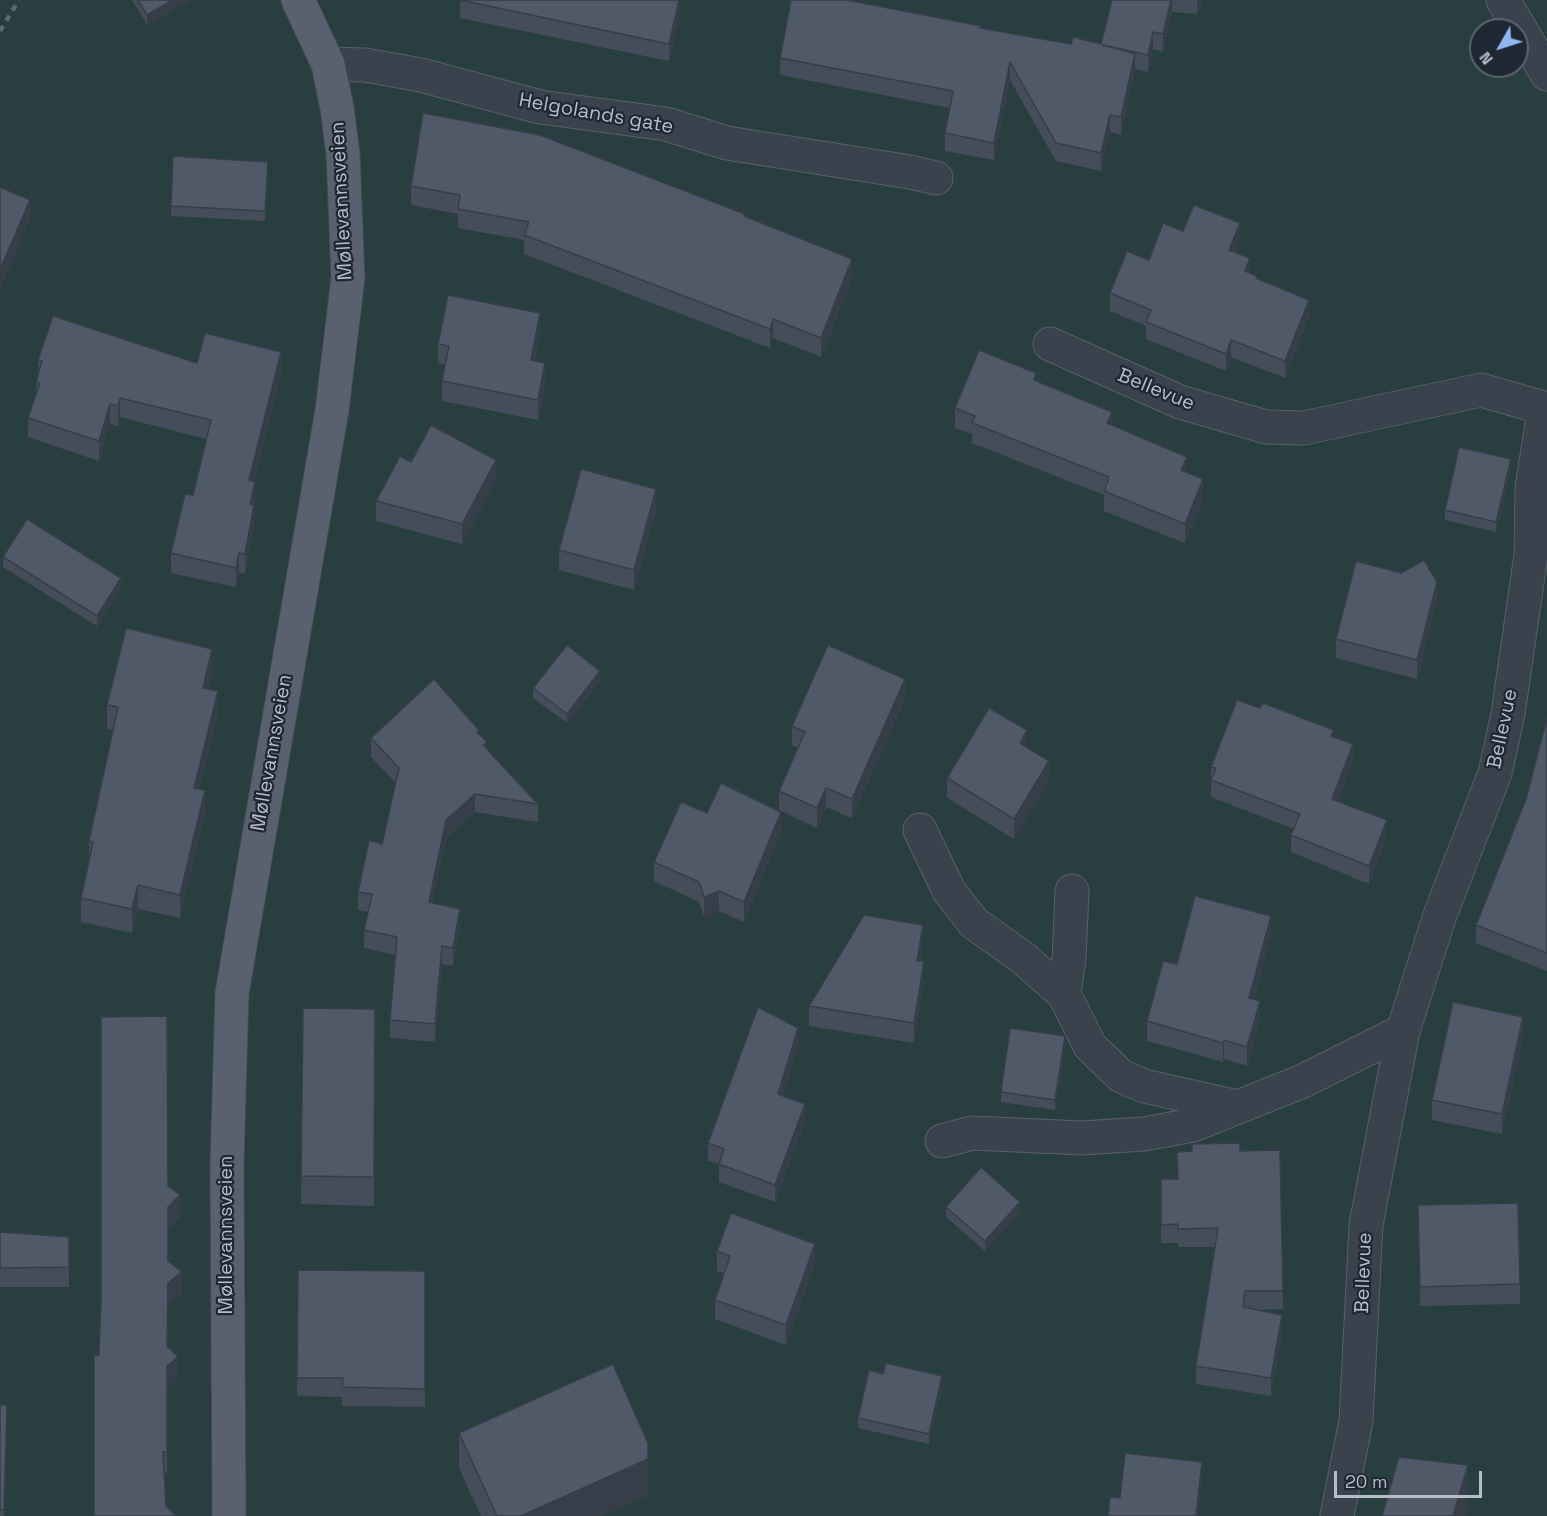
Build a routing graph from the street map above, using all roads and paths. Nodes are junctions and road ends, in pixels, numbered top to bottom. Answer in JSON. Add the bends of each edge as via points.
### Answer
{"nodes":[{"id":1,"x":298,"y":0,"type":"edge"},
{"id":2,"x":1503,"y":0,"type":"edge"},
{"id":3,"x":328,"y":64,"type":"junction"},
{"id":4,"x":1547,"y":74,"type":"edge"},
{"id":5,"x":936,"y":178,"type":"dead end"},
{"id":6,"x":1050,"y":344,"type":"dead end"},
{"id":7,"x":1547,"y":411,"type":"edge"},
{"id":8,"x":921,"y":830,"type":"dead end"},
{"id":9,"x":1072,"y":891,"type":"dead end"},
{"id":10,"x":1064,"y":994,"type":"junction"},
{"id":11,"x":1403,"y":1031,"type":"junction"},
{"id":12,"x":1238,"y":1107,"type":"junction"},
{"id":13,"x":942,"y":1140,"type":"dead end"},
{"id":14,"x":229,"y":1516,"type":"edge"},
{"id":15,"x":1337,"y":1516,"type":"edge"}],
"edges":[{"from":1,"to":3,"type":"main road","name":"Møllevannsveien"},
{"from":2,"to":4,"type":"street"},
{"from":3,"to":5,"type":"street","name":"Helgolands gate","via":[[365,65],[421,75],[540,107],[666,124],[727,143]]},
{"from":3,"to":14,"type":"main road","name":"Møllevannsveien","via":[[343,154],[348,278],[332,410],[232,993],[227,1164]]},
{"from":6,"to":7,"type":"street","name":"Bellevue","via":[[1180,402],[1266,427],[1304,428],[1481,390]]},
{"from":7,"to":11,"type":"street","name":"Bellevue","via":[[1532,487],[1531,555],[1524,613],[1495,773],[1440,915]]},
{"from":8,"to":10,"type":"street","via":[[949,891],[974,923]]},
{"from":9,"to":10,"type":"street"},
{"from":10,"to":12,"type":"street","via":[[1090,1046],[1121,1076],[1144,1086]]},
{"from":11,"to":12,"type":"street","via":[[1303,1081]]},
{"from":11,"to":15,"type":"street","name":"Bellevue","via":[[1366,1225],[1356,1421]]},
{"from":12,"to":13,"type":"street","via":[[1193,1125],[1144,1134],[1046,1139],[972,1134]]}]}
